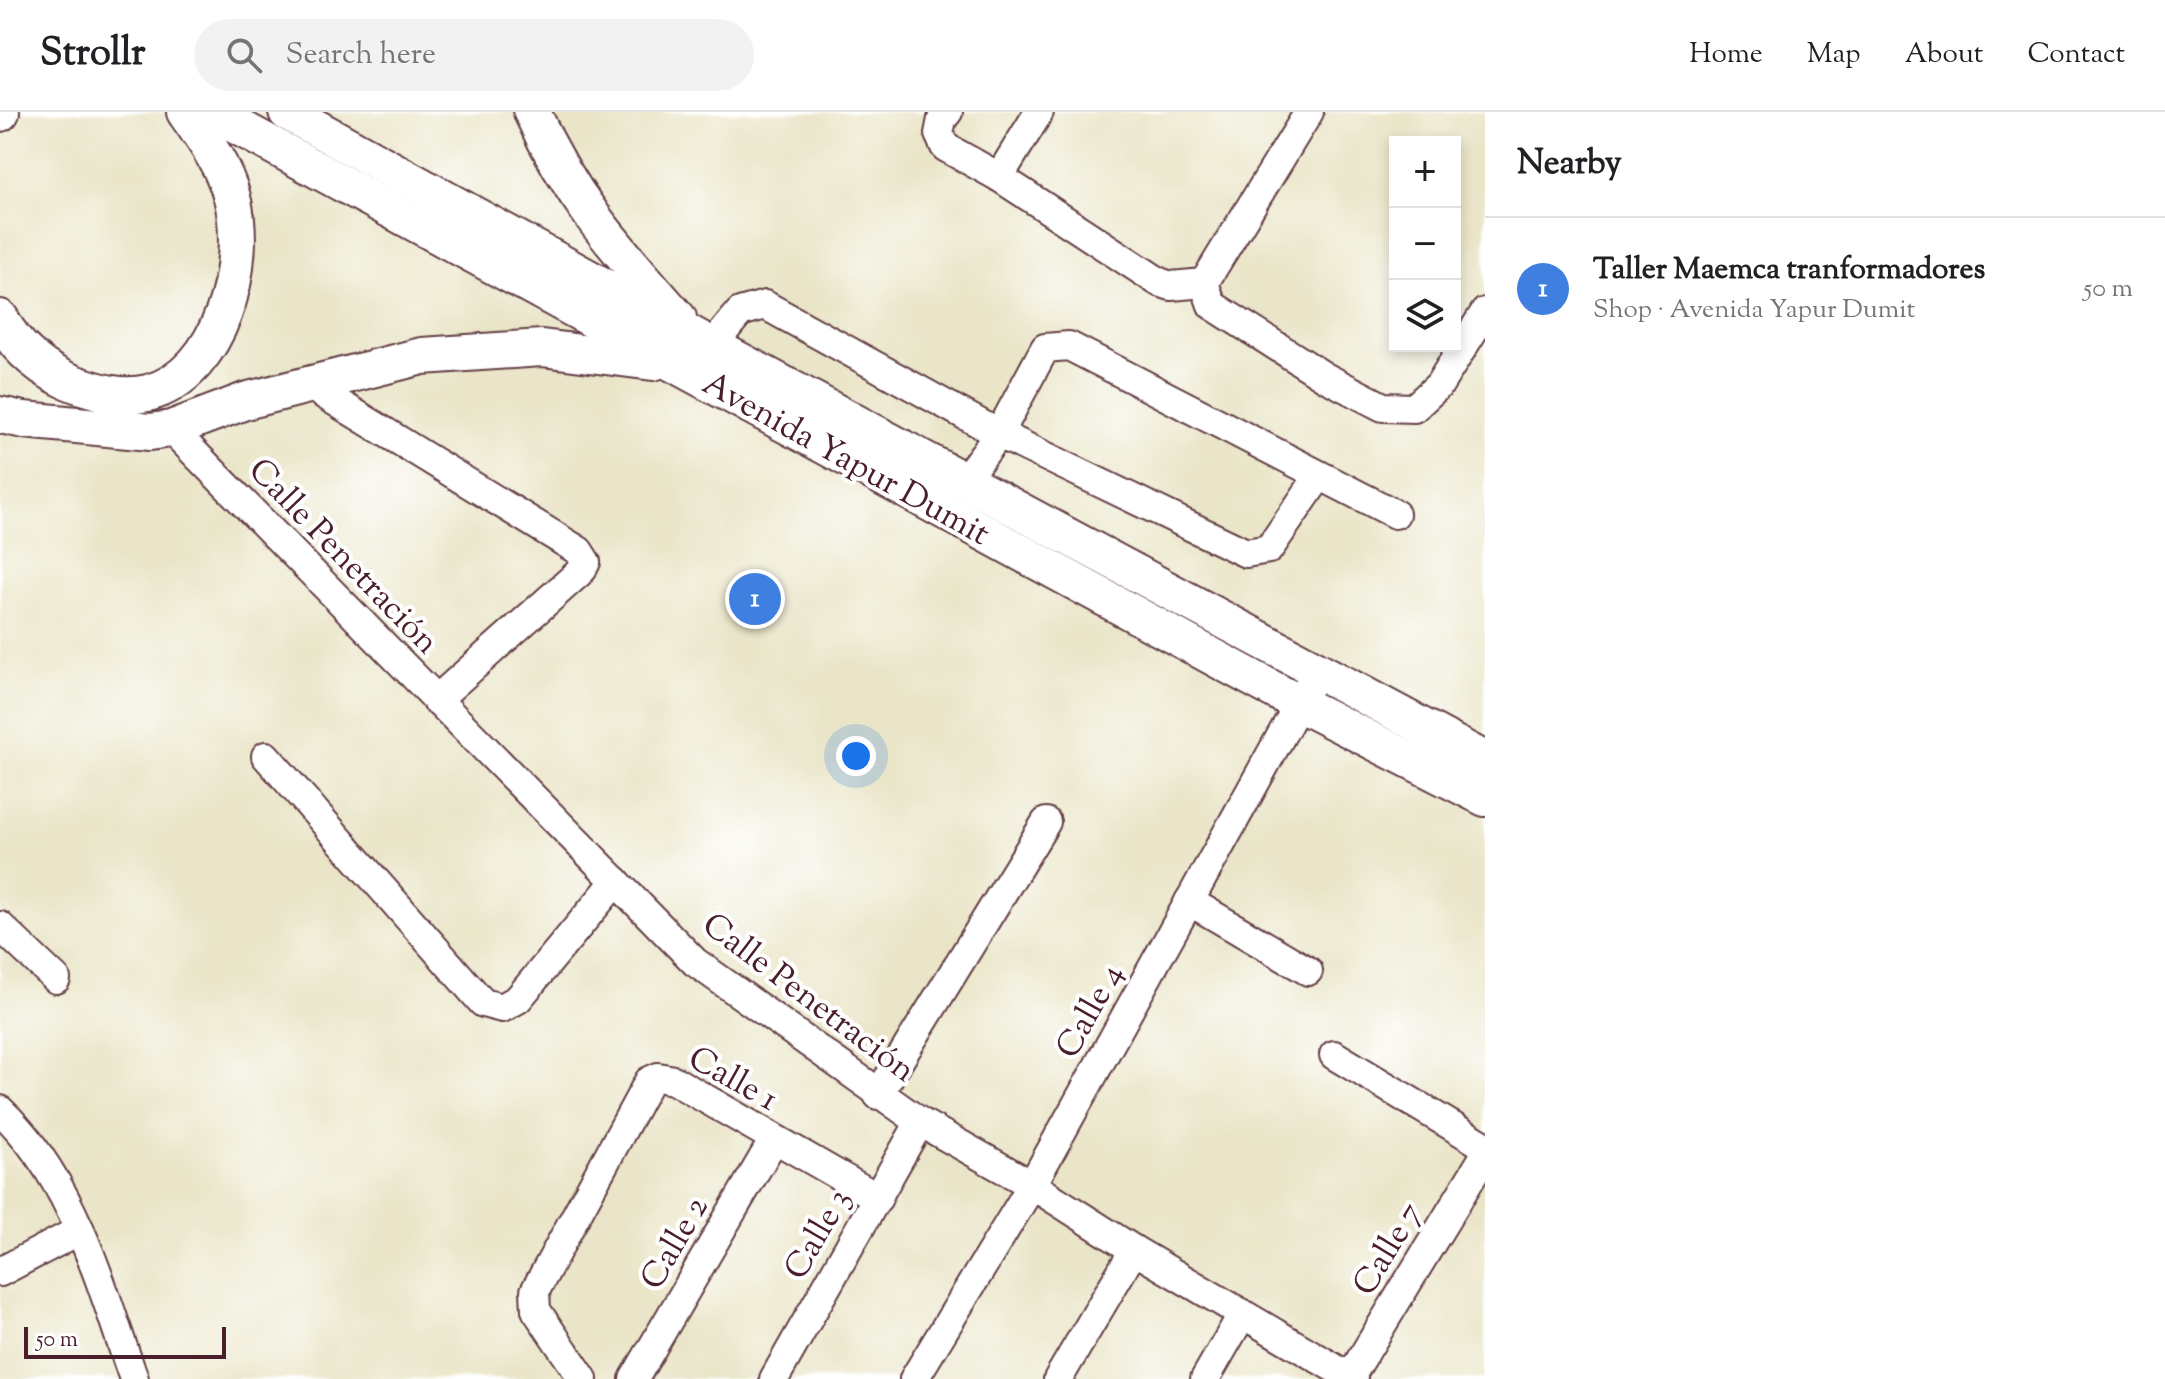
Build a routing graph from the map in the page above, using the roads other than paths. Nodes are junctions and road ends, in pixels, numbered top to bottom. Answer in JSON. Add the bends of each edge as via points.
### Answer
{"nodes":[{"id":1,"x":185,"y":112,"type":"edge"},
{"id":2,"x":211,"y":112,"type":"edge"},
{"id":3,"x":287,"y":112,"type":"edge"},
{"id":4,"x":532,"y":112,"type":"edge"},
{"id":5,"x":948,"y":112,"type":"edge"},
{"id":6,"x":1039,"y":112,"type":"edge"},
{"id":7,"x":1309,"y":112,"type":"edge"},
{"id":8,"x":999,"y":177,"type":"junction"},
{"id":9,"x":1204,"y":283,"type":"junction"},
{"id":10,"x":1485,"y":312,"type":"edge"},
{"id":11,"x":0,"y":318,"type":"edge"},
{"id":12,"x":696,"y":350,"type":"junction"},
{"id":13,"x":307,"y":384,"type":"junction"},
{"id":14,"x":0,"y":415,"type":"edge"},
{"id":15,"x":171,"y":429,"type":"junction"},
{"id":16,"x":999,"y":434,"type":"junction"},
{"id":17,"x":1319,"y":476,"type":"junction"},
{"id":18,"x":965,"y":479,"type":"junction"},
{"id":19,"x":1395,"y":514,"type":"dead end"},
{"id":20,"x":1317,"y":671,"type":"junction"},
{"id":21,"x":436,"y":700,"type":"junction"},
{"id":22,"x":1298,"y":703,"type":"junction"},
{"id":23,"x":266,"y":756,"type":"dead end"},
{"id":24,"x":1485,"y":760,"type":"edge"},
{"id":25,"x":1485,"y":798,"type":"edge"},
{"id":26,"x":1046,"y":822,"type":"dead end"},
{"id":27,"x":616,"y":881,"type":"junction"},
{"id":28,"x":1189,"y":901,"type":"junction"},
{"id":29,"x":0,"y":926,"type":"edge"},
{"id":30,"x":1308,"y":971,"type":"dead end"},
{"id":31,"x":56,"y":979,"type":"dead end"},
{"id":32,"x":1334,"y":1055,"type":"dead end"},
{"id":33,"x":878,"y":1095,"type":"junction"},
{"id":34,"x":0,"y":1110,"type":"edge"},
{"id":35,"x":920,"y":1122,"type":"junction"},
{"id":36,"x":773,"y":1141,"type":"junction"},
{"id":37,"x":1485,"y":1146,"type":"edge"},
{"id":38,"x":1485,"y":1155,"type":"edge"},
{"id":39,"x":1032,"y":1185,"type":"junction"},
{"id":40,"x":878,"y":1198,"type":"junction"},
{"id":41,"x":80,"y":1230,"type":"junction"},
{"id":42,"x":1134,"y":1250,"type":"junction"},
{"id":43,"x":0,"y":1272,"type":"edge"},
{"id":44,"x":1242,"y":1315,"type":"junction"},
{"id":45,"x":1351,"y":1378,"type":"edge"},
{"id":46,"x":134,"y":1379,"type":"edge"},
{"id":47,"x":583,"y":1379,"type":"edge"},
{"id":48,"x":634,"y":1379,"type":"edge"},
{"id":49,"x":774,"y":1379,"type":"edge"},
{"id":50,"x":914,"y":1379,"type":"edge"},
{"id":51,"x":1058,"y":1379,"type":"edge"},
{"id":52,"x":1205,"y":1379,"type":"edge"}],
"edges":[{"from":1,"to":11,"type":"main road","via":[[215,156],[232,198],[238,243],[225,312],[209,344],[182,376],[148,393],[110,396],[61,379],[25,353]]},
{"from":2,"to":12,"type":"main road","name":"Avenida Yapur Dumit"},
{"from":3,"to":12,"type":"main road","name":"Avenida Yapur Dumit"},
{"from":4,"to":12,"type":"main road","via":[[556,164],[597,227]]},
{"from":5,"to":8,"type":"street","via":[[939,134],[945,147]]},
{"from":6,"to":8,"type":"street"},
{"from":7,"to":9,"type":"street"},
{"from":8,"to":9,"type":"street","via":[[1159,282]]},
{"from":9,"to":10,"type":"street","via":[[1212,305],[1383,407],[1414,408],[1439,385]]},
{"from":12,"to":13,"type":"main road","via":[[495,348],[422,356]]},
{"from":12,"to":16,"type":"street","via":[[740,312],[765,305]]},
{"from":12,"to":18,"type":"main road","name":"Avenida Yapur Dumit"},
{"from":12,"to":22,"type":"main road","name":"Avenida Yapur Dumit"},
{"from":13,"to":15,"type":"main road"},
{"from":13,"to":21,"type":"street","via":[[579,551],[586,562]]},
{"from":14,"to":15,"type":"main road","via":[[150,432]]},
{"from":15,"to":21,"type":"street","name":"Calle Penetración"},
{"from":16,"to":17,"type":"street","via":[[1246,553],[1269,549]]},
{"from":16,"to":17,"type":"street","via":[[1045,348],[1069,346]]},
{"from":16,"to":18,"type":"street"},
{"from":17,"to":19,"type":"street"},
{"from":18,"to":20,"type":"main road","name":"Avenida Yapur Dumit"},
{"from":20,"to":22,"type":"street","name":"Calle 4"},
{"from":20,"to":24,"type":"main road","name":"Avenida Yapur Dumit"},
{"from":21,"to":27,"type":"street","name":"Calle Penetración"},
{"from":22,"to":25,"type":"main road","name":"Avenida Yapur Dumit"},
{"from":22,"to":28,"type":"street","name":"Calle 4"},
{"from":23,"to":27,"type":"street","via":[[483,1003],[502,1008],[518,999]]},
{"from":26,"to":33,"type":"street"},
{"from":27,"to":33,"type":"street","name":"Calle Penetración","via":[[695,962]]},
{"from":28,"to":30,"type":"street"},
{"from":28,"to":39,"type":"street","name":"Calle 4"},
{"from":29,"to":31,"type":"street"},
{"from":32,"to":37,"type":"street"},
{"from":33,"to":35,"type":"street","name":"Calle Penetración"},
{"from":34,"to":41,"type":"street","via":[[29,1142]]},
{"from":35,"to":39,"type":"street","name":"Calle Penetración"},
{"from":35,"to":40,"type":"street","name":"Calle 3"},
{"from":36,"to":40,"type":"street","name":"Calle 1"},
{"from":36,"to":47,"type":"street","name":"Calle 1","via":[[673,1080],[649,1081],[538,1283],[534,1304]]},
{"from":36,"to":48,"type":"street","name":"Calle 2"},
{"from":38,"to":45,"type":"street","name":"Calle 7"},
{"from":39,"to":42,"type":"street","name":"Calle Penetración"},
{"from":39,"to":50,"type":"street","name":"Calle 4"},
{"from":40,"to":49,"type":"street","name":"Calle 3"},
{"from":41,"to":43,"type":"street"},
{"from":41,"to":46,"type":"street"},
{"from":42,"to":44,"type":"street","name":"Calle Penetración"},
{"from":42,"to":51,"type":"street"},
{"from":44,"to":45,"type":"street","name":"Calle Penetración"},
{"from":44,"to":52,"type":"street"}]}
